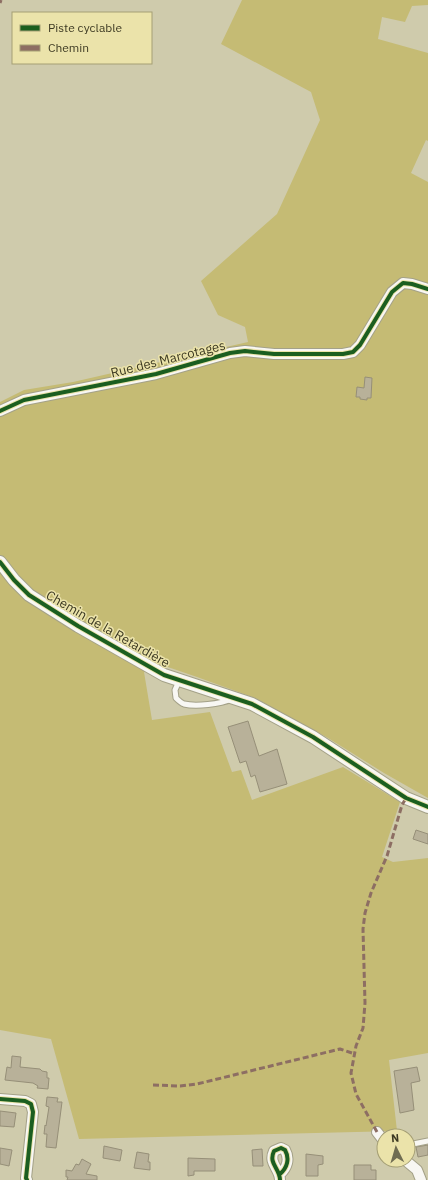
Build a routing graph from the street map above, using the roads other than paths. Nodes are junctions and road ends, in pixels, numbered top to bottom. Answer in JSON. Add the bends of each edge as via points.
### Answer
{"nodes":[{"id":1,"x":428,"y":289,"type":"edge"},
{"id":2,"x":0,"y":411,"type":"edge"},
{"id":3,"x":0,"y":562,"type":"edge"},
{"id":4,"x":179,"y":680,"type":"junction"},
{"id":5,"x":235,"y":698,"type":"junction"},
{"id":6,"x":428,"y":808,"type":"edge"},
{"id":7,"x":0,"y":1098,"type":"edge"},
{"id":8,"x":428,"y":1141,"type":"edge"},
{"id":9,"x":416,"y":1143,"type":"edge"},
{"id":10,"x":415,"y":1168,"type":"edge"},
{"id":11,"x":26,"y":1180,"type":"edge"},
{"id":12,"x":421,"y":1180,"type":"edge"}],
"edges":[{"from":1,"to":2,"type":"street","name":"Rue des Marcotages","via":[[402,283],[392,292],[360,345],[353,352],[230,353],[156,374],[24,400]]},
{"from":3,"to":4,"type":"street","name":"Chemin de la Retardière","via":[[28,595],[164,675]]},
{"from":4,"to":5,"type":"street","name":"Chemin de la Retardière"},
{"from":4,"to":5,"type":"lane","via":[[176,698],[183,704],[206,705]]},
{"from":5,"to":6,"type":"street","name":"Chemin de la Retardière","via":[[252,704],[313,737],[406,798]]},
{"from":7,"to":11,"type":"street","via":[[31,1104],[33,1112]]},
{"from":8,"to":9,"type":"lane"},
{"from":10,"to":12,"type":"street"}]}
